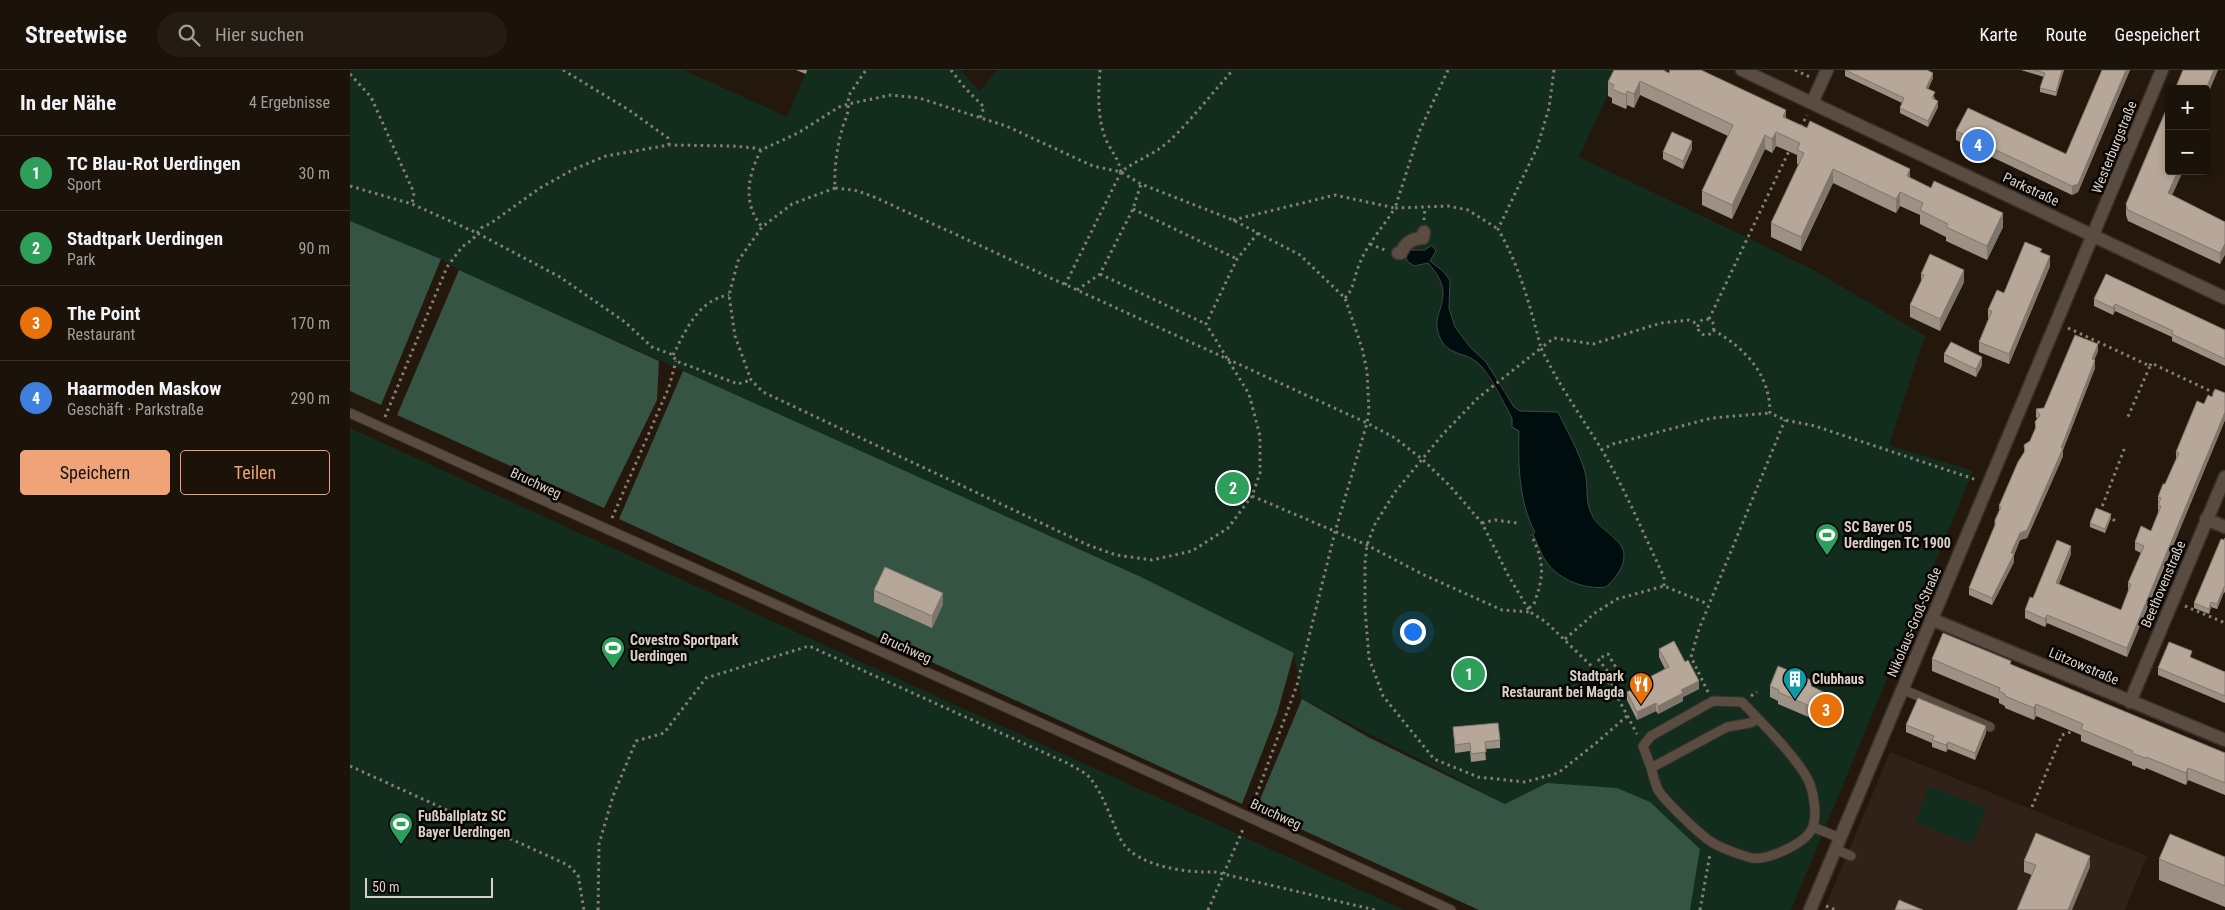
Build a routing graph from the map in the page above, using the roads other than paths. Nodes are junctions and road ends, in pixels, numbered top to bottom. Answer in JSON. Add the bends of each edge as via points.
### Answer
{"nodes":[{"id":1,"x":1742,"y":70,"type":"edge"},
{"id":2,"x":1827,"y":70,"type":"edge"},
{"id":3,"x":2162,"y":70,"type":"edge"},
{"id":4,"x":1812,"y":103,"type":"junction"},
{"id":5,"x":1424,"y":232,"type":"dead end"},
{"id":6,"x":2094,"y":235,"type":"junction"},
{"id":7,"x":1395,"y":253,"type":"road end"},
{"id":8,"x":2225,"y":298,"type":"edge"},
{"id":9,"x":350,"y":413,"type":"edge"},
{"id":10,"x":2225,"y":477,"type":"edge"},
{"id":11,"x":2206,"y":519,"type":"junction"},
{"id":12,"x":2225,"y":527,"type":"edge"},
{"id":13,"x":1931,"y":619,"type":"junction"},
{"id":14,"x":1902,"y":689,"type":"junction"},
{"id":15,"x":2130,"y":702,"type":"junction"},
{"id":16,"x":1758,"y":718,"type":"junction"},
{"id":17,"x":1990,"y":727,"type":"dead end"},
{"id":18,"x":2225,"y":740,"type":"edge"},
{"id":19,"x":1651,"y":768,"type":"junction"},
{"id":20,"x":1813,"y":827,"type":"junction"},
{"id":21,"x":1838,"y":844,"type":"junction"},
{"id":22,"x":1851,"y":856,"type":"dead end"},
{"id":23,"x":1450,"y":910,"type":"edge"},
{"id":24,"x":1810,"y":910,"type":"edge"}],
"edges":[{"from":1,"to":4,"type":"street","name":"Parkstraße"},
{"from":2,"to":4,"type":"street"},
{"from":3,"to":6,"type":"street","name":"Westerburgstraße"},
{"from":4,"to":6,"type":"street","name":"Parkstraße"},
{"from":5,"to":7,"type":"street","via":[[1423,238],[1410,241],[1401,253]]},
{"from":6,"to":8,"type":"street","name":"Parkstraße"},
{"from":6,"to":13,"type":"street","name":"Nikolaus-Groß-Straße"},
{"from":9,"to":23,"type":"lane","name":"Bruchweg"},
{"from":10,"to":11,"type":"street","name":"Beethovenstraße"},
{"from":11,"to":12,"type":"street"},
{"from":11,"to":15,"type":"street","name":"Beethovenstraße"},
{"from":13,"to":14,"type":"street","name":"Nikolaus-Groß-Straße"},
{"from":13,"to":15,"type":"street","name":"Lützowstraße"},
{"from":14,"to":17,"type":"lane"},
{"from":14,"to":21,"type":"street","name":"Nikolaus-Groß-Straße"},
{"from":15,"to":18,"type":"street","name":"Lützowstraße"},
{"from":16,"to":19,"type":"lane","via":[[1750,723],[1726,726]]},
{"from":16,"to":19,"type":"lane","via":[[1742,702],[1713,701],[1651,736],[1643,746]]},
{"from":16,"to":20,"type":"lane","via":[[1793,759],[1810,785]]},
{"from":19,"to":20,"type":"lane","via":[[1659,790],[1692,826],[1713,843],[1752,858],[1770,857],[1802,839]]},
{"from":20,"to":21,"type":"lane"},
{"from":21,"to":22,"type":"lane"},
{"from":21,"to":24,"type":"street","name":"Nikolaus-Groß-Straße"}]}
